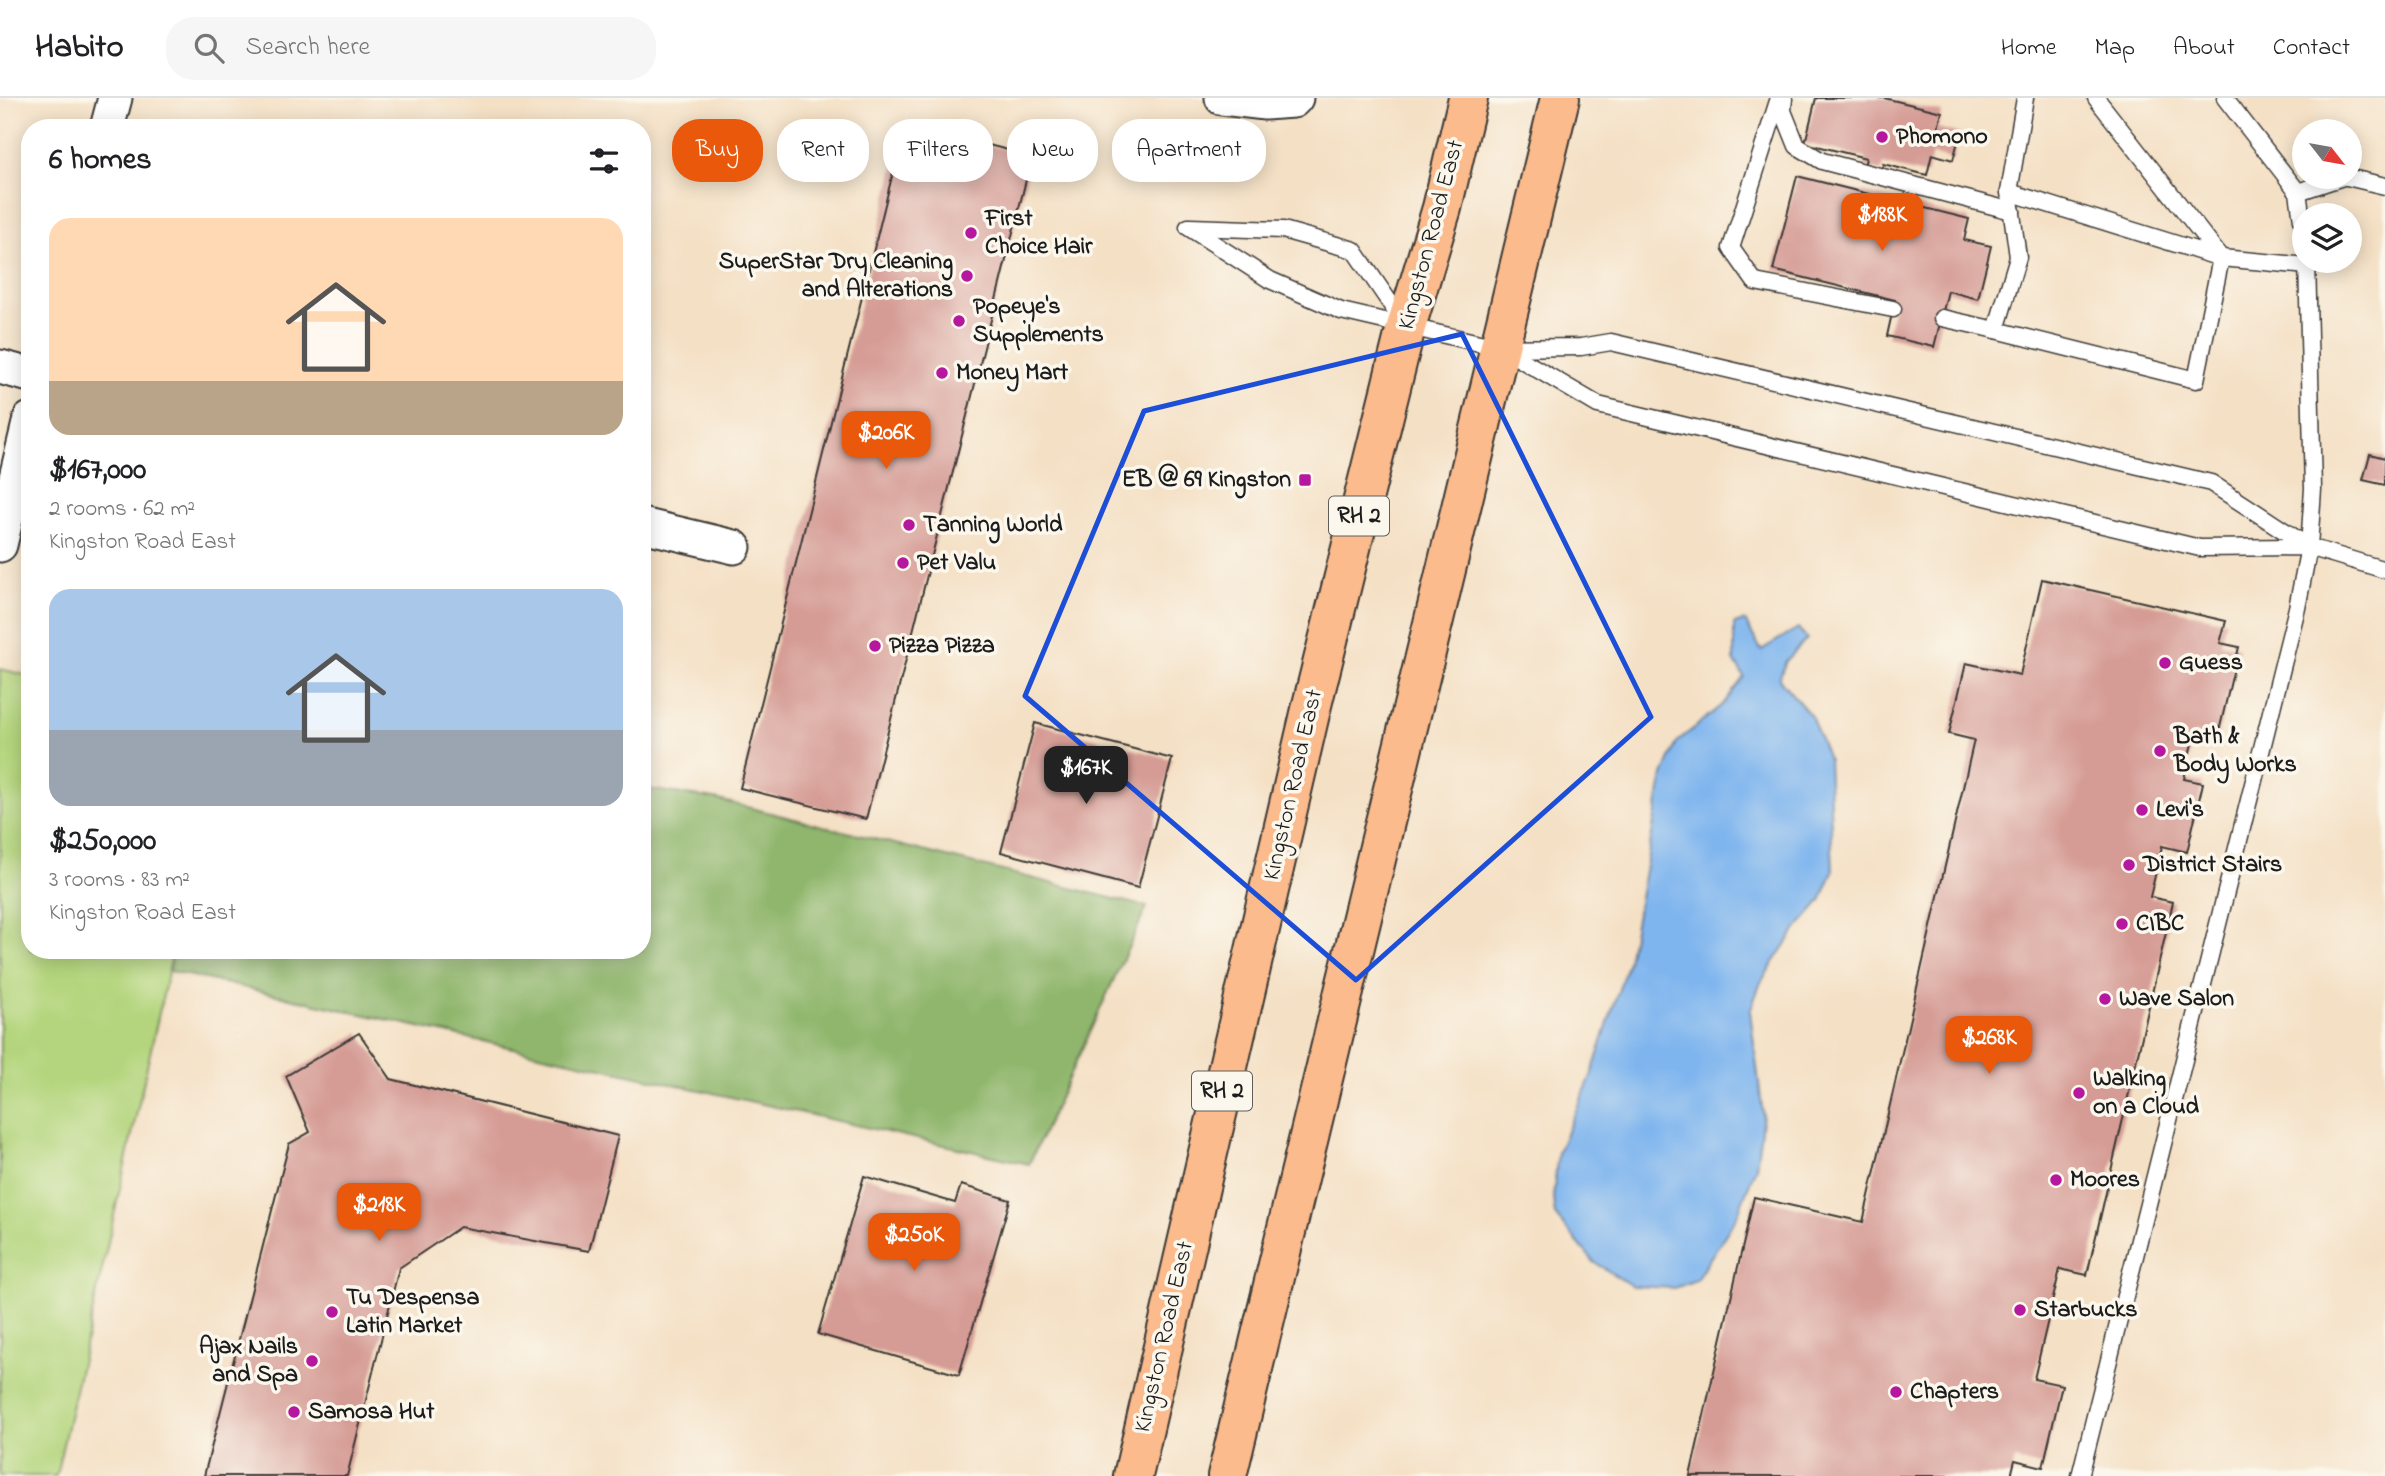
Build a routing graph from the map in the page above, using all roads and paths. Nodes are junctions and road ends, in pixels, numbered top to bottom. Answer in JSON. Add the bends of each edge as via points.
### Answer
{"nodes":[{"id":1,"x":115,"y":98,"type":"edge"},
{"id":2,"x":1222,"y":98,"type":"edge"},
{"id":3,"x":1296,"y":98,"type":"edge"},
{"id":4,"x":1468,"y":98,"type":"edge"},
{"id":5,"x":1560,"y":98,"type":"edge"},
{"id":6,"x":1782,"y":98,"type":"edge"},
{"id":7,"x":2025,"y":98,"type":"edge"},
{"id":8,"x":2096,"y":98,"type":"edge"},
{"id":9,"x":2225,"y":98,"type":"edge"},
{"id":10,"x":109,"y":119,"type":"edge"},
{"id":11,"x":2362,"y":181,"type":"edge"},
{"id":12,"x":2385,"y":186,"type":"edge"},
{"id":13,"x":2307,"y":189,"type":"edge"},
{"id":14,"x":2009,"y":192,"type":"junction"},
{"id":15,"x":2298,"y":192,"type":"junction"},
{"id":16,"x":2300,"y":203,"type":"edge"},
{"id":17,"x":2012,"y":211,"type":"junction"},
{"id":18,"x":2221,"y":258,"type":"junction"},
{"id":19,"x":2292,"y":262,"type":"edge"},
{"id":20,"x":2308,"y":273,"type":"edge"},
{"id":21,"x":1893,"y":309,"type":"dead end"},
{"id":22,"x":1942,"y":318,"type":"dead end"},
{"id":23,"x":1406,"y":327,"type":"junction"},
{"id":24,"x":1996,"y":330,"type":"junction"},
{"id":25,"x":1501,"y":348,"type":"junction"},
{"id":26,"x":0,"y":367,"type":"edge"},
{"id":27,"x":21,"y":373,"type":"edge"},
{"id":28,"x":21,"y":457,"type":"edge"},
{"id":29,"x":651,"y":527,"type":"edge"},
{"id":30,"x":0,"y":545,"type":"edge"},
{"id":31,"x":734,"y":547,"type":"dead end"},
{"id":32,"x":2309,"y":547,"type":"junction"},
{"id":33,"x":2385,"y":570,"type":"edge"},
{"id":34,"x":1132,"y":1476,"type":"edge"},
{"id":35,"x":1227,"y":1476,"type":"edge"},
{"id":36,"x":2080,"y":1476,"type":"edge"}],
"edges":[{"from":1,"to":10,"type":"street"},
{"from":2,"to":3,"type":"street","via":[[1265,103]]},
{"from":4,"to":23,"type":"main road","name":"Kingston Road East","number":"RH 2","via":[[1442,208]]},
{"from":5,"to":25,"type":"main road"},
{"from":6,"to":17,"type":"lane","via":[[1797,146],[1822,161]]},
{"from":6,"to":21,"type":"lane","via":[[1731,248],[1755,282]]},
{"from":7,"to":14,"type":"lane"},
{"from":8,"to":18,"type":"lane"},
{"from":9,"to":15,"type":"lane"},
{"from":11,"to":12,"type":"lane"},
{"from":13,"to":15,"type":"lane"},
{"from":14,"to":17,"type":"lane"},
{"from":14,"to":18,"type":"lane"},
{"from":15,"to":16,"type":"lane"},
{"from":17,"to":24,"type":"lane","via":[[2018,257]]},
{"from":18,"to":19,"type":"lane"},
{"from":18,"to":24,"type":"lane","via":[[2196,380]]},
{"from":20,"to":32,"type":"lane","via":[[2313,489]]},
{"from":22,"to":24,"type":"lane"},
{"from":23,"to":23,"type":"lane","via":[[1354,250],[1283,230],[1188,227],[1270,280],[1341,311]]},
{"from":23,"to":25,"type":"lane"},
{"from":23,"to":34,"type":"main road","name":"Kingston Road East","number":"RH 2"},
{"from":25,"to":32,"type":"lane","via":[[1598,405],[2200,548]]},
{"from":25,"to":32,"type":"lane","via":[[1611,342],[2211,483]]},
{"from":25,"to":35,"type":"main road"},
{"from":26,"to":27,"type":"street"},
{"from":28,"to":30,"type":"street"},
{"from":29,"to":31,"type":"street"},
{"from":32,"to":33,"type":"lane"},
{"from":32,"to":36,"type":"lane"}]}
